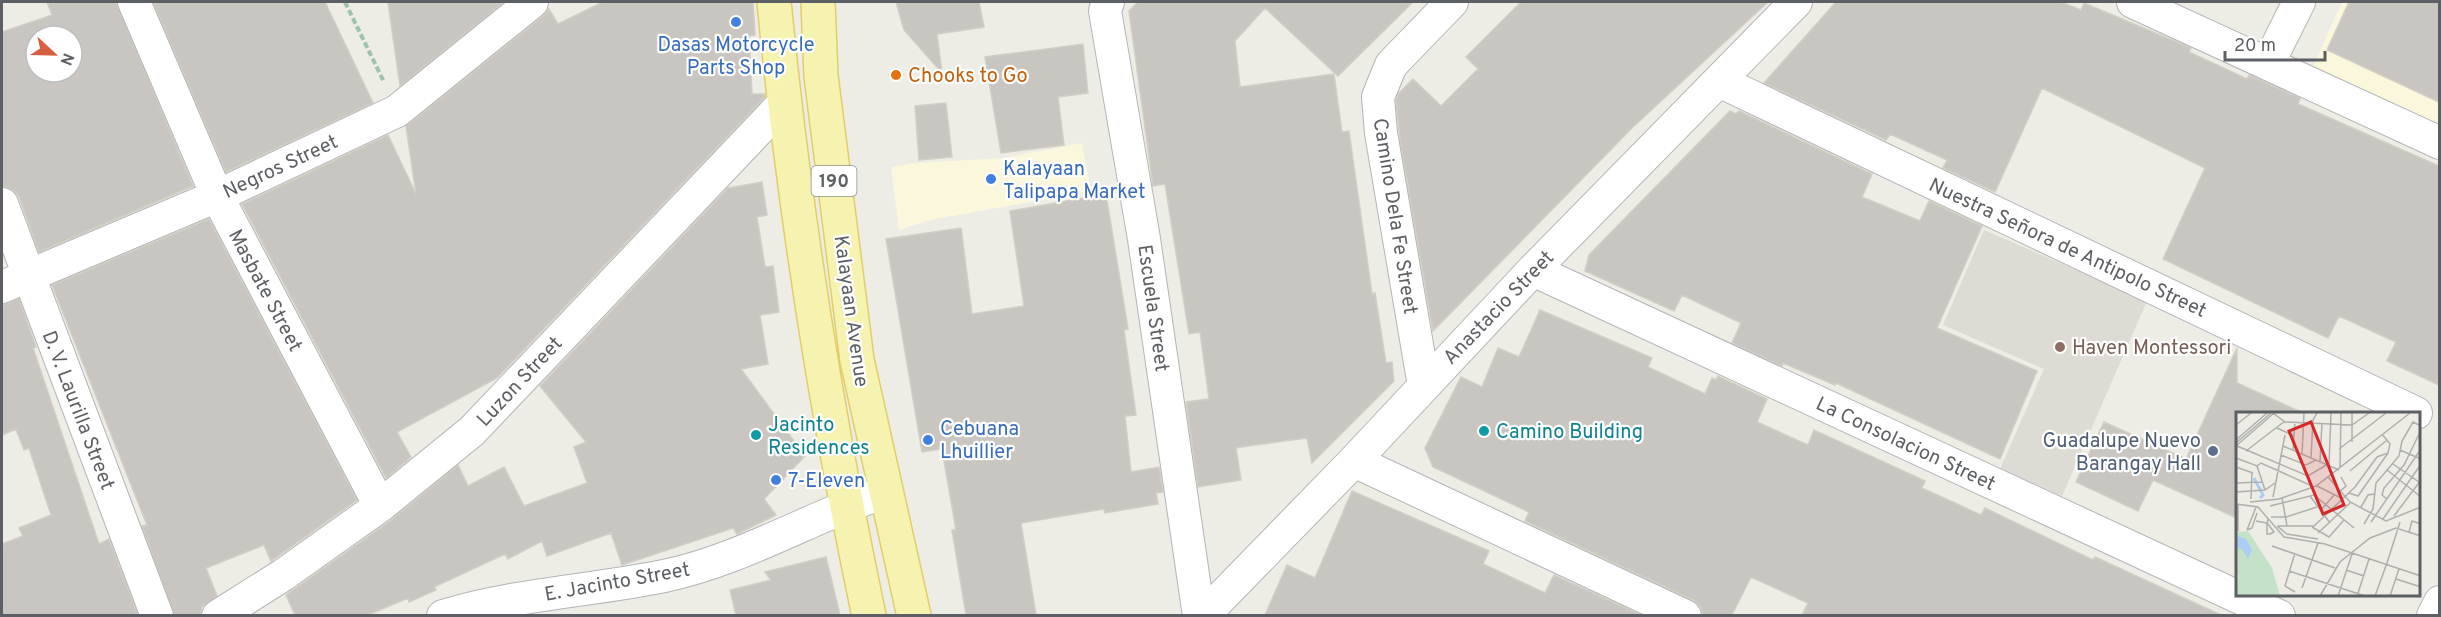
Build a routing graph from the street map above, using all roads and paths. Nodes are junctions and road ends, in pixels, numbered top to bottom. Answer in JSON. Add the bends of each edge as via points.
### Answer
{"nodes":[{"id":1,"x":134,"y":2,"type":"edge"},
{"id":2,"x":345,"y":2,"type":"edge"},
{"id":3,"x":532,"y":2,"type":"edge"},
{"id":4,"x":774,"y":2,"type":"edge"},
{"id":5,"x":818,"y":2,"type":"edge"},
{"id":6,"x":1108,"y":2,"type":"edge"},
{"id":7,"x":1452,"y":2,"type":"edge"},
{"id":8,"x":1796,"y":2,"type":"edge"},
{"id":9,"x":2133,"y":2,"type":"edge"},
{"id":10,"x":2299,"y":2,"type":"edge"},
{"id":11,"x":2268,"y":64,"type":"junction"},
{"id":12,"x":1719,"y":81,"type":"junction"},
{"id":13,"x":783,"y":105,"type":"junction"},
{"id":14,"x":397,"y":111,"type":"junction"},
{"id":15,"x":2439,"y":143,"type":"edge"},
{"id":16,"x":217,"y":196,"type":"junction"},
{"id":17,"x":2,"y":204,"type":"edge"},
{"id":18,"x":1533,"y":270,"type":"junction"},
{"id":19,"x":15,"y":281,"type":"edge"},
{"id":20,"x":1424,"y":386,"type":"junction"},
{"id":21,"x":2413,"y":412,"type":"edge"},
{"id":22,"x":2420,"y":415,"type":"edge"},
{"id":23,"x":2439,"y":424,"type":"edge"},
{"id":24,"x":1354,"y":461,"type":"junction"},
{"id":25,"x":885,"y":492,"type":"junction"},
{"id":26,"x":846,"y":505,"type":"junction"},
{"id":27,"x":380,"y":506,"type":"junction"},
{"id":28,"x":2236,"y":595,"type":"edge"},
{"id":29,"x":2238,"y":596,"type":"edge"},
{"id":30,"x":2439,"y":602,"type":"edge"},
{"id":31,"x":157,"y":615,"type":"edge"},
{"id":32,"x":218,"y":615,"type":"edge"},
{"id":33,"x":444,"y":615,"type":"edge"},
{"id":34,"x":869,"y":615,"type":"edge"},
{"id":35,"x":914,"y":615,"type":"edge"},
{"id":36,"x":1201,"y":615,"type":"edge"},
{"id":37,"x":1685,"y":615,"type":"edge"},
{"id":38,"x":2279,"y":615,"type":"edge"},
{"id":39,"x":2433,"y":615,"type":"edge"}],
"edges":[{"from":1,"to":16,"type":"street","name":"Masbate Street"},
{"from":2,"to":14,"type":"path"},
{"from":3,"to":14,"type":"street","name":"Negros Street"},
{"from":4,"to":13,"type":"main road","name":"Kalayaan Avenue","number":"190"},
{"from":5,"to":25,"type":"main road","name":"Kalayaan Avenue","number":"190","via":[[821,76],[856,348]]},
{"from":6,"to":36,"type":"street","name":"Escuela Street","via":[[1105,12]]},
{"from":7,"to":20,"type":"street","name":"Camino Dela Fe Street","via":[[1391,64],[1378,97]]},
{"from":8,"to":12,"type":"street","name":"Anastacio Street"},
{"from":9,"to":11,"type":"street"},
{"from":10,"to":11,"type":"street"},
{"from":11,"to":15,"type":"street"},
{"from":12,"to":18,"type":"street","name":"Anastacio Street"},
{"from":12,"to":21,"type":"street","name":"Nuestra Señora de Antipolo Street"},
{"from":13,"to":26,"type":"main road","name":"Kalayaan Avenue","number":"190","via":[[819,358]]},
{"from":13,"to":27,"type":"street","name":"Luzon Street","via":[[472,431]]},
{"from":14,"to":16,"type":"street","name":"Negros Street"},
{"from":16,"to":19,"type":"street","name":"Negros Street"},
{"from":16,"to":27,"type":"street","name":"Masbate Street"},
{"from":17,"to":19,"type":"street","name":"D. V. Laurilla Street"},
{"from":18,"to":20,"type":"street","name":"Anastacio Street"},
{"from":18,"to":28,"type":"street","name":"La Consolacion Street"},
{"from":19,"to":31,"type":"street","name":"D. V. Laurilla Street"},
{"from":20,"to":24,"type":"street","name":"Anastacio Street"},
{"from":22,"to":23,"type":"street","name":"Nuestra Señora de Antipolo Street"},
{"from":24,"to":36,"type":"street","name":"Anastacio Street"},
{"from":24,"to":37,"type":"street"},
{"from":25,"to":26,"type":"street","name":"E. Jacinto Street"},
{"from":25,"to":35,"type":"main road","name":"Kalayaan Avenue","number":"190"},
{"from":26,"to":33,"type":"street","name":"E. Jacinto Street","via":[[771,540],[664,576],[514,599]]},
{"from":26,"to":34,"type":"main road","name":"Kalayaan Avenue","number":"190"},
{"from":27,"to":32,"type":"street","name":"Luzon Street","via":[[283,575]]},
{"from":29,"to":38,"type":"street","name":"La Consolacion Street"},
{"from":30,"to":39,"type":"street"}]}
